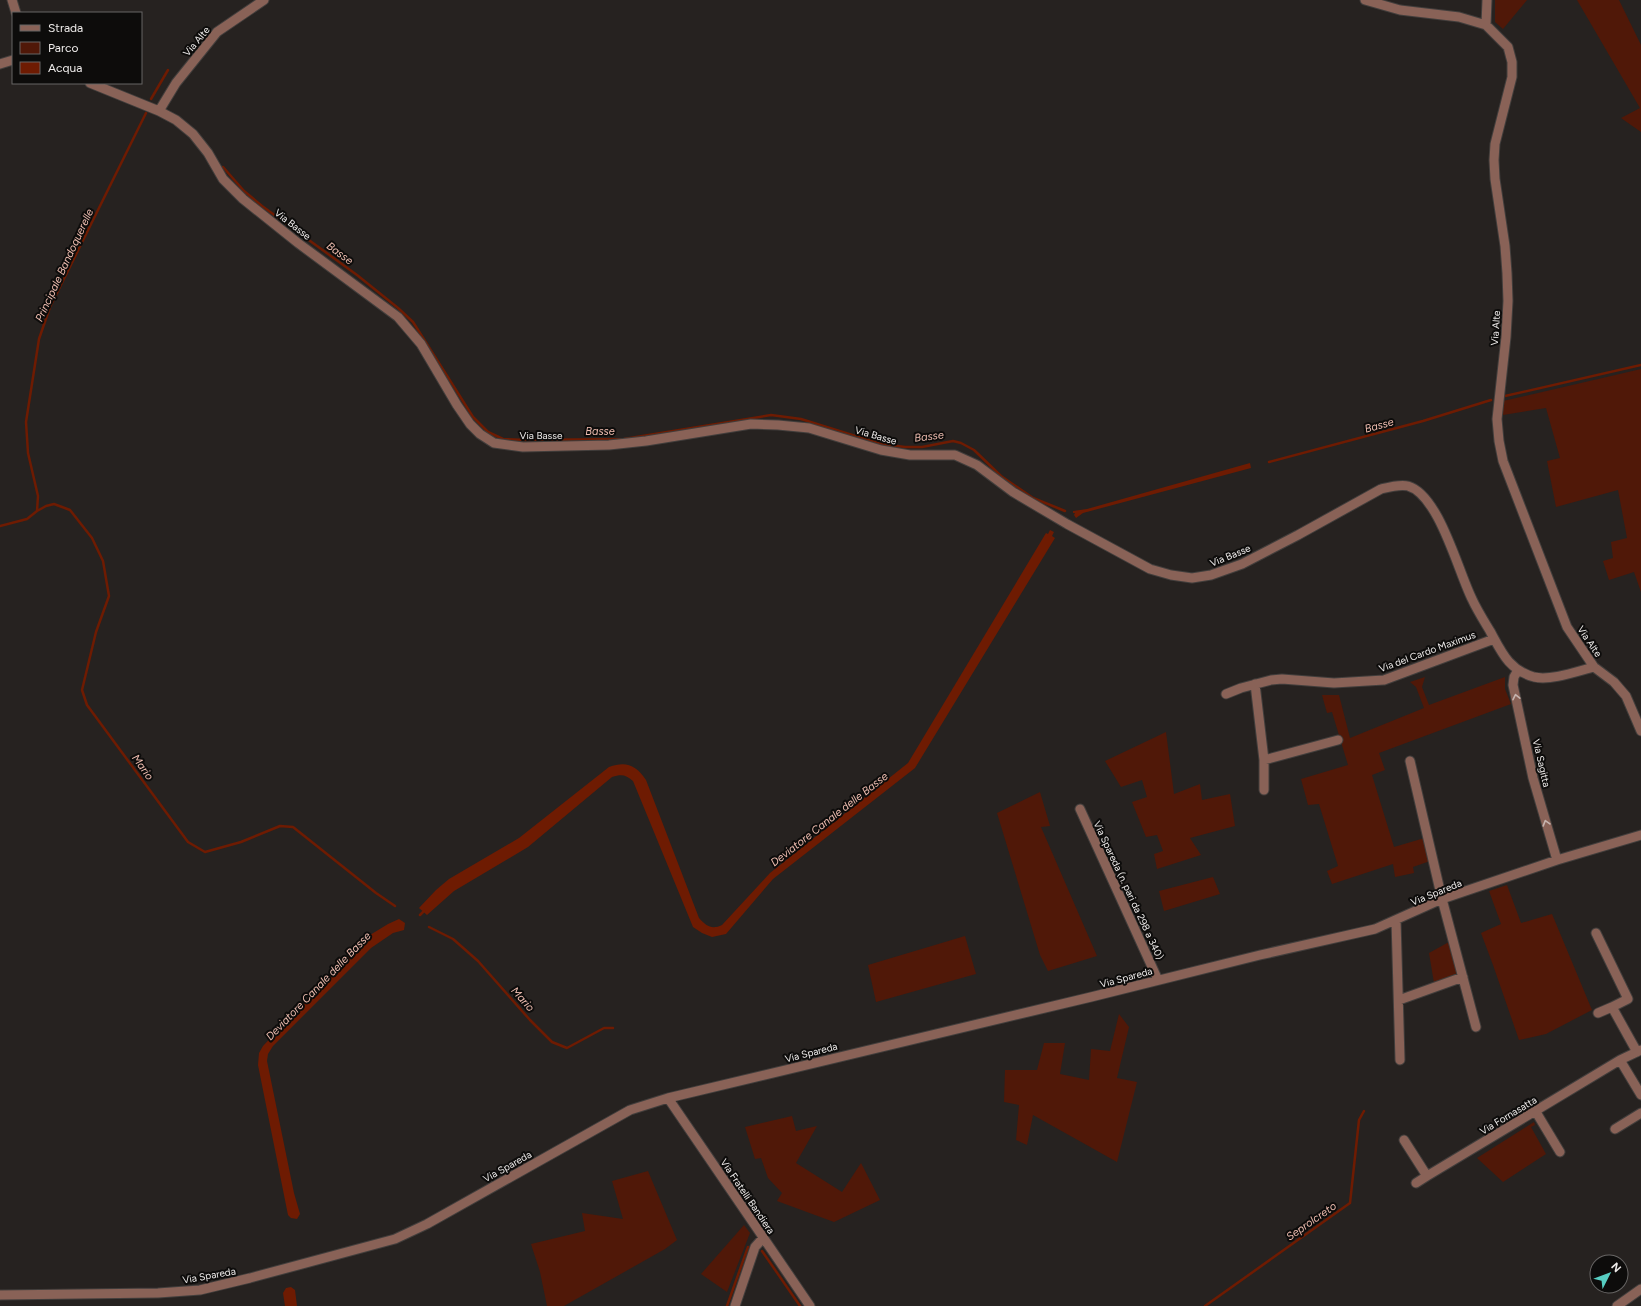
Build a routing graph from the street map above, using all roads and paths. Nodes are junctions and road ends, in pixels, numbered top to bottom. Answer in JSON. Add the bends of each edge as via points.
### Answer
{"nodes":[{"id":1,"x":12,"y":0,"type":"edge"},
{"id":2,"x":264,"y":0,"type":"edge"},
{"id":3,"x":1365,"y":0,"type":"edge"},
{"id":4,"x":1487,"y":0,"type":"edge"},
{"id":5,"x":16,"y":12,"type":"edge"},
{"id":6,"x":1486,"y":24,"type":"junction"},
{"id":7,"x":12,"y":60,"type":"edge"},
{"id":8,"x":0,"y":64,"type":"edge"},
{"id":9,"x":92,"y":84,"type":"edge"},
{"id":10,"x":159,"y":111,"type":"junction"},
{"id":11,"x":1494,"y":639,"type":"junction"},
{"id":12,"x":1594,"y":667,"type":"junction"},
{"id":13,"x":1518,"y":670,"type":"junction"},
{"id":14,"x":1255,"y":684,"type":"junction"},
{"id":15,"x":1226,"y":694,"type":"dead end"},
{"id":16,"x":1641,"y":731,"type":"edge"},
{"id":17,"x":1338,"y":740,"type":"dead end"},
{"id":18,"x":1264,"y":760,"type":"junction"},
{"id":19,"x":1410,"y":761,"type":"dead end"},
{"id":20,"x":1264,"y":790,"type":"dead end"},
{"id":21,"x":1080,"y":809,"type":"dead end"},
{"id":22,"x":1641,"y":834,"type":"edge"},
{"id":23,"x":1557,"y":860,"type":"junction"},
{"id":24,"x":1442,"y":899,"type":"junction"},
{"id":25,"x":1396,"y":920,"type":"junction"},
{"id":26,"x":1596,"y":933,"type":"dead end"},
{"id":27,"x":1463,"y":977,"type":"junction"},
{"id":28,"x":1158,"y":980,"type":"junction"},
{"id":29,"x":1399,"y":1000,"type":"junction"},
{"id":30,"x":1612,"y":1007,"type":"junction"},
{"id":31,"x":1598,"y":1013,"type":"dead end"},
{"id":32,"x":1476,"y":1027,"type":"dead end"},
{"id":33,"x":1639,"y":1051,"type":"edge"},
{"id":34,"x":1400,"y":1060,"type":"dead end"},
{"id":35,"x":1620,"y":1060,"type":"junction"},
{"id":36,"x":1641,"y":1095,"type":"edge"},
{"id":37,"x":668,"y":1098,"type":"junction"},
{"id":38,"x":1536,"y":1112,"type":"junction"},
{"id":39,"x":1641,"y":1113,"type":"edge"},
{"id":40,"x":1615,"y":1129,"type":"dead end"},
{"id":41,"x":1404,"y":1140,"type":"dead end"},
{"id":42,"x":1560,"y":1152,"type":"dead end"},
{"id":43,"x":1427,"y":1176,"type":"junction"},
{"id":44,"x":1416,"y":1183,"type":"dead end"},
{"id":45,"x":763,"y":1238,"type":"junction"},
{"id":46,"x":1641,"y":1289,"type":"edge"},
{"id":47,"x":0,"y":1295,"type":"edge"},
{"id":48,"x":735,"y":1306,"type":"edge"},
{"id":49,"x":810,"y":1306,"type":"edge"},
{"id":50,"x":1617,"y":1306,"type":"edge"}],
"edges":[{"from":1,"to":5,"type":"street"},
{"from":2,"to":10,"type":"street","name":"Via Alte","via":[[218,32],[176,83]]},
{"from":3,"to":6,"type":"street","via":[[1400,10],[1459,17]]},
{"from":4,"to":6,"type":"street"},
{"from":6,"to":12,"type":"street","name":"Via Alte","via":[[1508,47],[1512,62],[1512,77],[1495,144],[1494,160],[1505,246],[1508,301],[1496,419],[1499,441],[1503,461],[1567,627]]},
{"from":7,"to":8,"type":"street"},
{"from":9,"to":10,"type":"street","name":"Via Basse"},
{"from":10,"to":11,"type":"street","name":"Via Basse","via":[[176,120],[193,134],[223,179],[243,199],[398,316],[421,344],[470,424],[494,443],[523,447],[608,445],[751,424],[778,424],[809,428],[881,450],[910,455],[955,455],[977,465],[1013,492],[1067,524],[1150,569],[1192,578],[1211,575],[1242,564],[1381,489],[1407,486],[1417,490],[1434,510],[1472,599]]},
{"from":11,"to":13,"type":"street","name":"Via Basse","via":[[1507,661]]},
{"from":11,"to":14,"type":"street","name":"Via del Cardo Maximus","via":[[1384,680],[1334,683],[1282,679]]},
{"from":12,"to":13,"type":"street","name":"Via Basse","via":[[1549,677],[1537,677]]},
{"from":12,"to":16,"type":"street","name":"Via Alte","via":[[1614,682],[1626,696]]},
{"from":23,"to":13,"type":"street","name":"Via Sagitta","one_way":true,"via":[[1533,778],[1513,686]]},
{"from":14,"to":15,"type":"street","name":"Via del Cardo Maximus"},
{"from":14,"to":18,"type":"street"},
{"from":17,"to":18,"type":"street"},
{"from":18,"to":20,"type":"street"},
{"from":19,"to":24,"type":"street"},
{"from":21,"to":28,"type":"street","name":"Via Spareda (n. pari da 298 a 340)"},
{"from":22,"to":23,"type":"street","name":"Via Spareda"},
{"from":23,"to":24,"type":"street","name":"Via Spareda"},
{"from":24,"to":25,"type":"street","name":"Via Spareda"},
{"from":24,"to":27,"type":"street"},
{"from":25,"to":28,"type":"street","name":"Via Spareda","via":[[1375,929]]},
{"from":25,"to":29,"type":"street"},
{"from":26,"to":30,"type":"street","via":[[1628,999]]},
{"from":27,"to":29,"type":"street"},
{"from":27,"to":32,"type":"street"},
{"from":28,"to":37,"type":"street","name":"Via Spareda"},
{"from":29,"to":34,"type":"street"},
{"from":30,"to":31,"type":"street"},
{"from":30,"to":33,"type":"street","name":"Via Fornasatta"},
{"from":33,"to":35,"type":"street","name":"Via Fornasatta"},
{"from":35,"to":36,"type":"street"},
{"from":35,"to":38,"type":"street","name":"Via Fornasatta"},
{"from":37,"to":45,"type":"street","name":"Via Fratelli Bandiera"},
{"from":37,"to":47,"type":"street","name":"Via Spareda","via":[[630,1110],[395,1239],[200,1290]]},
{"from":38,"to":42,"type":"street"},
{"from":38,"to":43,"type":"street","name":"Via Fornasatta"},
{"from":39,"to":40,"type":"street"},
{"from":41,"to":43,"type":"street"},
{"from":43,"to":44,"type":"street","name":"Via Fornasatta"},
{"from":45,"to":48,"type":"street","via":[[755,1247]]},
{"from":45,"to":49,"type":"street","name":"Via Fratelli Bandiera"},
{"from":46,"to":50,"type":"street"}]}
